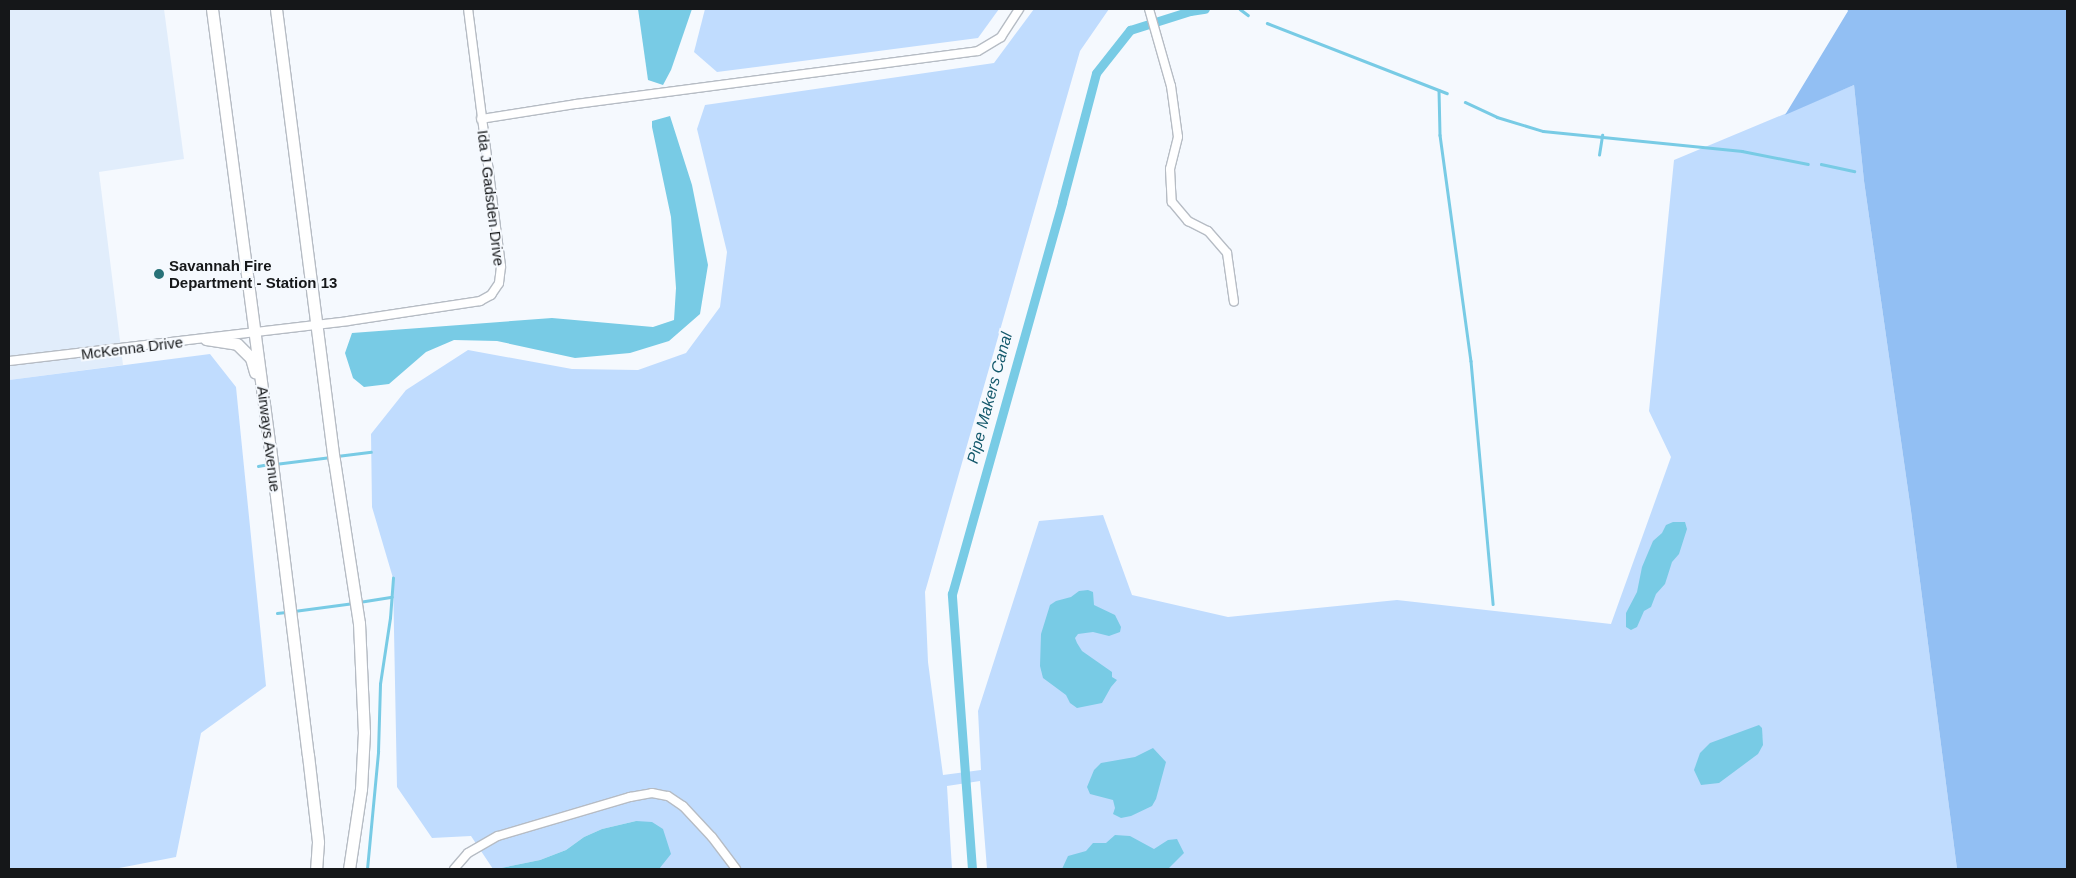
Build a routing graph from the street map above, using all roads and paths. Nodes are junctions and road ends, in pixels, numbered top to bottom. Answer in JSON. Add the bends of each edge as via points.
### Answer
{"nodes":[{"id":1,"x":212,"y":9,"type":"edge"},
{"id":2,"x":276,"y":9,"type":"edge"},
{"id":3,"x":468,"y":9,"type":"edge"},
{"id":4,"x":1019,"y":9,"type":"edge"},
{"id":5,"x":1149,"y":9,"type":"edge"},
{"id":6,"x":480,"y":120,"type":"junction"},
{"id":7,"x":1234,"y":302,"type":"dead end"},
{"id":8,"x":318,"y":323,"type":"junction"},
{"id":9,"x":255,"y":332,"type":"junction"},
{"id":10,"x":206,"y":338,"type":"junction"},
{"id":11,"x":9,"y":361,"type":"edge"},
{"id":12,"x":266,"y":419,"type":"junction"},
{"id":13,"x":316,"y":869,"type":"edge"},
{"id":14,"x":349,"y":869,"type":"edge"},
{"id":15,"x":454,"y":869,"type":"edge"},
{"id":16,"x":736,"y":869,"type":"edge"}],
"edges":[{"from":1,"to":9,"type":"main road","name":"Airways Avenue"},
{"from":2,"to":8,"type":"main road"},
{"from":3,"to":6,"type":"street","name":"Ida J Gadsden Drive"},
{"from":4,"to":6,"type":"street","via":[[1001,37],[978,51],[576,104]]},
{"from":5,"to":7,"type":"street","via":[[1171,86],[1178,137],[1170,169],[1172,202],[1188,221],[1208,231],[1227,253]]},
{"from":6,"to":8,"type":"street","name":"Ida J Gadsden Drive","via":[[501,271],[491,295],[480,301]]},
{"from":8,"to":9,"type":"street","name":"Ida J Gadsden Drive"},
{"from":8,"to":14,"type":"main road","via":[[356,603],[364,732],[361,789]]},
{"from":9,"to":10,"type":"street","name":"McKenna Drive"},
{"from":9,"to":12,"type":"main road","name":"Airways Avenue"},
{"from":10,"to":11,"type":"street","name":"McKenna Drive"},
{"from":10,"to":12,"type":"main road","via":[[237,344],[251,358]]},
{"from":12,"to":13,"type":"main road","name":"Airways Avenue","via":[[318,842]]},
{"from":15,"to":16,"type":"street","via":[[468,852],[498,836],[652,793],[668,796],[683,806]]}]}
